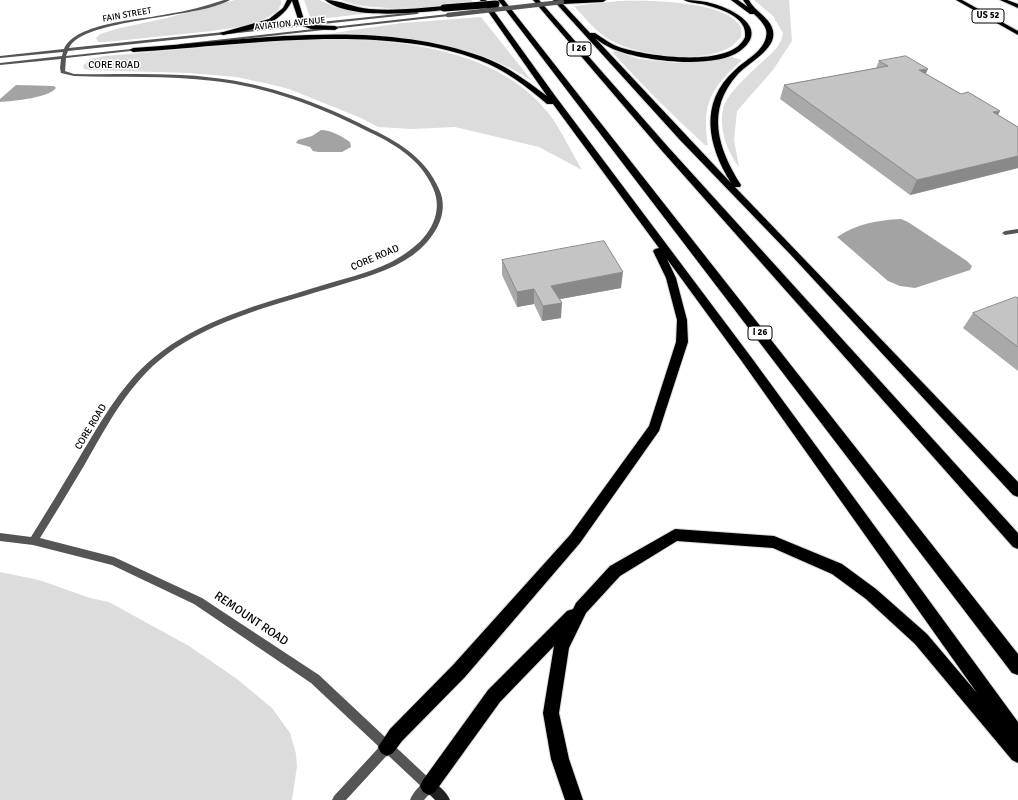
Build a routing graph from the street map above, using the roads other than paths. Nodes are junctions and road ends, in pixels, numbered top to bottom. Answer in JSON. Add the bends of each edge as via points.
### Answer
{"nodes":[{"id":1,"x":228,"y":0,"type":"edge"},
{"id":2,"x":290,"y":0,"type":"edge"},
{"id":3,"x":295,"y":0,"type":"edge"},
{"id":4,"x":328,"y":0,"type":"edge"},
{"id":5,"x":483,"y":0,"type":"edge"},
{"id":6,"x":536,"y":0,"type":"edge"},
{"id":7,"x":582,"y":0,"type":"edge"},
{"id":8,"x":598,"y":0,"type":"edge"},
{"id":9,"x":603,"y":0,"type":"edge"},
{"id":10,"x":687,"y":0,"type":"edge"},
{"id":11,"x":734,"y":0,"type":"edge"},
{"id":12,"x":746,"y":0,"type":"edge"},
{"id":13,"x":958,"y":0,"type":"edge"},
{"id":14,"x":969,"y":0,"type":"edge"},
{"id":15,"x":1002,"y":0,"type":"edge"},
{"id":16,"x":1010,"y":0,"type":"edge"},
{"id":17,"x":1015,"y":0,"type":"edge"},
{"id":18,"x":498,"y":2,"type":"edge"},
{"id":19,"x":1018,"y":2,"type":"edge"},
{"id":20,"x":560,"y":3,"type":"edge"},
{"id":21,"x":1018,"y":6,"type":"edge"},
{"id":22,"x":444,"y":9,"type":"junction"},
{"id":23,"x":983,"y":14,"type":"junction"},
{"id":24,"x":761,"y":20,"type":"junction"},
{"id":25,"x":302,"y":24,"type":"junction"},
{"id":26,"x":335,"y":28,"type":"junction"},
{"id":27,"x":222,"y":32,"type":"junction"},
{"id":28,"x":1016,"y":32,"type":"edge"},
{"id":29,"x":66,"y":50,"type":"junction"},
{"id":30,"x":133,"y":50,"type":"junction"},
{"id":31,"x":0,"y":57,"type":"edge"},
{"id":32,"x":64,"y":57,"type":"junction"},
{"id":33,"x":0,"y":64,"type":"edge"},
{"id":34,"x":582,"y":138,"type":"junction"},
{"id":35,"x":625,"y":195,"type":"junction"},
{"id":36,"x":1018,"y":231,"type":"edge"},
{"id":37,"x":1005,"y":233,"type":"dead end"},
{"id":38,"x":793,"y":252,"type":"junction"},
{"id":39,"x":988,"y":458,"type":"junction"},
{"id":40,"x":1018,"y":488,"type":"edge"},
{"id":41,"x":1018,"y":491,"type":"edge"},
{"id":42,"x":0,"y":537,"type":"edge"},
{"id":43,"x":33,"y":541,"type":"junction"},
{"id":44,"x":1018,"y":543,"type":"edge"},
{"id":45,"x":580,"y":608,"type":"junction"},
{"id":46,"x":1018,"y":667,"type":"edge"},
{"id":47,"x":1018,"y":736,"type":"edge"},
{"id":48,"x":387,"y":747,"type":"junction"},
{"id":49,"x":1018,"y":754,"type":"edge"},
{"id":50,"x":429,"y":786,"type":"junction"},
{"id":51,"x":338,"y":800,"type":"edge"},
{"id":52,"x":416,"y":800,"type":"edge"},
{"id":53,"x":444,"y":800,"type":"edge"},
{"id":54,"x":574,"y":800,"type":"edge"}],
"edges":[{"from":1,"to":29,"type":"street","name":"FAIN STREET","via":[[187,12],[88,31],[72,41]]},
{"from":2,"to":27,"type":"highway","via":[[284,11],[275,17],[251,27]]},
{"from":3,"to":25,"type":"highway"},
{"from":4,"to":22,"type":"highway","via":[[345,6],[372,10]]},
{"from":5,"to":34,"type":"highway"},
{"from":6,"to":18,"type":"street"},
{"from":6,"to":44,"type":"highway","number":"I 26","via":[[666,150]]},
{"from":7,"to":20,"type":"street","name":"AVIATION AVENUE"},
{"from":8,"to":9,"type":"highway"},
{"from":8,"to":20,"type":"highway"},
{"from":10,"to":20,"type":"highway","via":[[734,14],[748,28],[750,34],[747,41],[733,51],[707,58],[671,59],[645,56],[610,46]]},
{"from":11,"to":24,"type":"highway"},
{"from":12,"to":24,"type":"highway"},
{"from":13,"to":23,"type":"main road","number":"US 52"},
{"from":14,"to":23,"type":"main road","via":[[984,8]]},
{"from":15,"to":21,"type":"main road"},
{"from":16,"to":19,"type":"main road"},
{"from":17,"to":19,"type":"main road","number":"US 52"},
{"from":18,"to":22,"type":"highway","bridge":true},
{"from":18,"to":46,"type":"highway","number":"I 26"},
{"from":20,"to":26,"type":"street","name":"AVIATION AVENUE","bridge":true},
{"from":20,"to":38,"type":"highway","via":[[683,138]]},
{"from":22,"to":25,"type":"street","name":"AVIATION AVENUE"},
{"from":23,"to":28,"type":"main road","number":"US 52"},
{"from":24,"to":38,"type":"highway","via":[[770,32],[767,44],[736,72],[722,90],[714,108],[714,132],[716,144],[729,174]]},
{"from":25,"to":26,"type":"highway","via":[[311,28]]},
{"from":25,"to":27,"type":"street","name":"AVIATION AVENUE"},
{"from":26,"to":30,"type":"street","name":"AVIATION AVENUE"},
{"from":27,"to":29,"type":"street","name":"AVIATION AVENUE"},
{"from":29,"to":31,"type":"street","name":"AVIATION AVENUE"},
{"from":29,"to":32,"type":"street","name":"FAIN STREET"},
{"from":30,"to":32,"type":"street","name":"AVIATION AVENUE"},
{"from":30,"to":34,"type":"highway","via":[[343,36],[401,40],[455,50],[525,81],[545,97]]},
{"from":32,"to":33,"type":"street","name":"AVIATION AVENUE"},
{"from":32,"to":43,"type":"street","name":"CORE ROAD","via":[[62,68],[69,75],[171,75],[234,81],[272,90],[319,106],[409,152],[433,180],[442,207],[434,229],[419,247],[398,261],[203,329],[152,362],[122,395]]},
{"from":34,"to":35,"type":"highway"},
{"from":35,"to":47,"type":"highway"},
{"from":35,"to":48,"type":"highway","via":[[662,258],[671,278],[682,320],[682,342],[655,428],[575,539],[459,671]]},
{"from":36,"to":37,"type":"street"},
{"from":38,"to":39,"type":"highway"},
{"from":39,"to":40,"type":"highway"},
{"from":39,"to":41,"type":"highway"},
{"from":42,"to":43,"type":"street","name":"REMOUNT ROAD"},
{"from":43,"to":48,"type":"street","name":"REMOUNT ROAD","via":[[114,561],[198,601],[315,679]]},
{"from":45,"to":49,"type":"highway","via":[[615,571],[675,535],[774,542],[837,569],[871,594],[921,639]]},
{"from":45,"to":50,"type":"highway","via":[[494,696]]},
{"from":45,"to":54,"type":"highway","via":[[561,647],[552,713],[560,759]]},
{"from":48,"to":50,"type":"street","name":"REMOUNT ROAD"},
{"from":48,"to":51,"type":"street"},
{"from":50,"to":52,"type":"street"},
{"from":50,"to":53,"type":"main road","name":"REMOUNT ROAD"}]}
